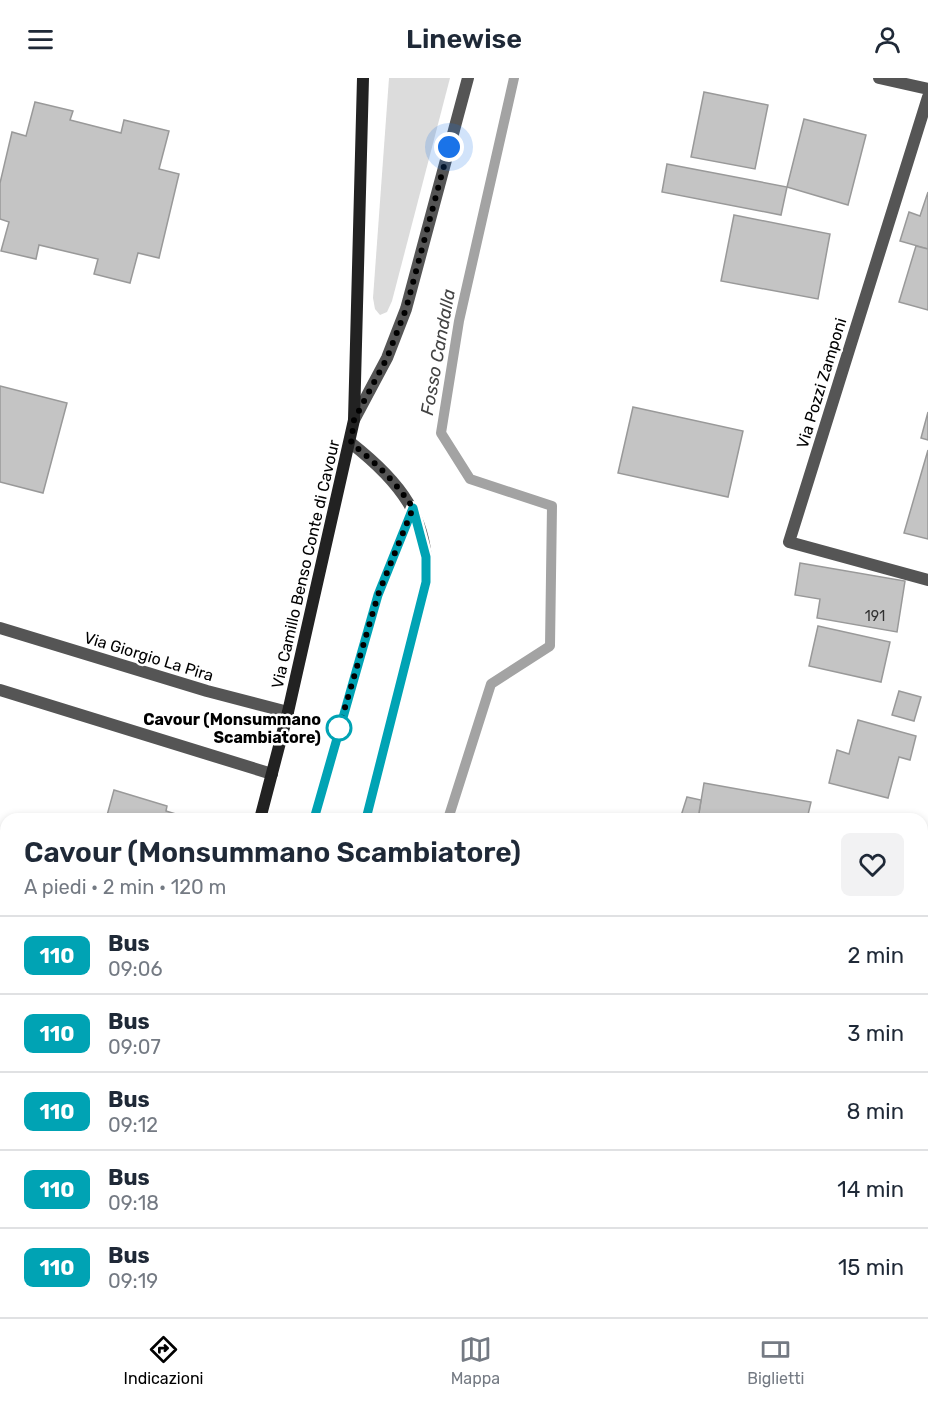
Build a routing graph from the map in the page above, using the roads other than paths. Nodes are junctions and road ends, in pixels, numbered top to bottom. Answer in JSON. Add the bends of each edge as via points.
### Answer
{"nodes":[{"id":1,"x":363,"y":78,"type":"edge"},
{"id":2,"x":468,"y":78,"type":"edge"},
{"id":3,"x":879,"y":78,"type":"edge"},
{"id":4,"x":928,"y":89,"type":"edge"},
{"id":5,"x":928,"y":97,"type":"edge"},
{"id":6,"x":354,"y":420,"type":"junction"},
{"id":7,"x":351,"y":443,"type":"junction"},
{"id":8,"x":413,"y":508,"type":"junction"},
{"id":9,"x":928,"y":580,"type":"edge"},
{"id":10,"x":0,"y":628,"type":"edge"},
{"id":11,"x":0,"y":690,"type":"edge"},
{"id":12,"x":288,"y":712,"type":"junction"},
{"id":13,"x":272,"y":774,"type":"junction"},
{"id":14,"x":262,"y":813,"type":"edge"},
{"id":15,"x":316,"y":813,"type":"edge"},
{"id":16,"x":368,"y":813,"type":"edge"}],
"edges":[{"from":1,"to":6,"type":"main road","name":"Via Camillo Benso Conte di Cavour"},
{"from":2,"to":6,"type":"street","name":"Via Camillo Benso Conte di Cavour","via":[[406,309],[387,358]]},
{"from":3,"to":4,"type":"street"},
{"from":5,"to":9,"type":"street","name":"Via Pozzi Zamponi","via":[[789,542]]},
{"from":6,"to":7,"type":"main road","name":"Via Camillo Benso Conte di Cavour"},
{"from":7,"to":8,"type":"street","via":[[378,464]]},
{"from":7,"to":12,"type":"main road","name":"Via Camillo Benso Conte di Cavour"},
{"from":8,"to":15,"type":"street","via":[[378,595]]},
{"from":8,"to":16,"type":"street","via":[[426,557],[426,582]]},
{"from":10,"to":12,"type":"street","name":"Via Giorgio La Pira"},
{"from":11,"to":13,"type":"street"},
{"from":12,"to":13,"type":"main road","name":"Via Camillo Benso Conte di Cavour"},
{"from":13,"to":14,"type":"main road","name":"Via Camillo Benso Conte di Cavour"}]}
